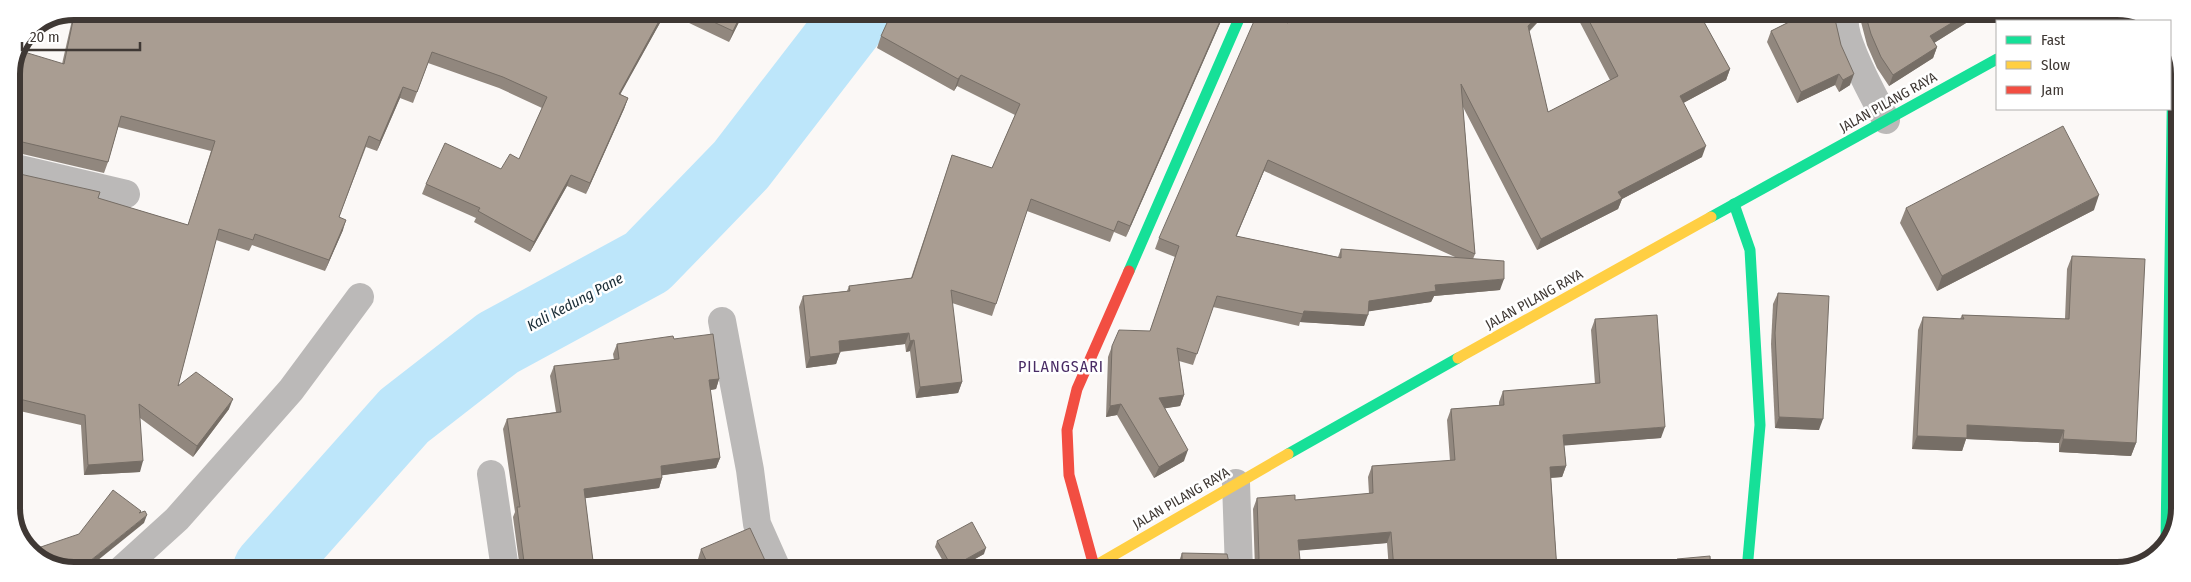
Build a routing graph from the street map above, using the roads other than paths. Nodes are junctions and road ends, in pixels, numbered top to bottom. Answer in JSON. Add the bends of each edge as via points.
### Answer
{"nodes":[{"id":1,"x":1239,"y":20,"type":"edge"},
{"id":2,"x":1845,"y":20,"type":"edge"},
{"id":3,"x":1996,"y":60,"type":"edge"},
{"id":4,"x":1886,"y":120,"type":"junction"},
{"id":5,"x":20,"y":168,"type":"edge"},
{"id":6,"x":126,"y":194,"type":"dead end"},
{"id":7,"x":1734,"y":204,"type":"junction"},
{"id":8,"x":360,"y":297,"type":"dead end"},
{"id":9,"x":722,"y":321,"type":"dead end"},
{"id":10,"x":2171,"y":427,"type":"edge"},
{"id":11,"x":492,"y":474,"type":"dead end"},
{"id":12,"x":1236,"y":483,"type":"junction"},
{"id":13,"x":2167,"y":528,"type":"edge"},
{"id":14,"x":130,"y":562,"type":"edge"},
{"id":15,"x":504,"y":562,"type":"edge"},
{"id":16,"x":774,"y":562,"type":"edge"},
{"id":17,"x":1090,"y":562,"type":"edge"},
{"id":18,"x":1101,"y":562,"type":"edge"},
{"id":19,"x":1239,"y":562,"type":"edge"},
{"id":20,"x":1748,"y":562,"type":"edge"}],
"edges":[{"from":1,"to":17,"type":"main road","via":[[1077,390],[1067,430],[1069,474]]},
{"from":2,"to":4,"type":"street","via":[[1850,46]]},
{"from":3,"to":4,"type":"main road","name":"JALAN PILANG RAYA"},
{"from":4,"to":7,"type":"main road","name":"JALAN PILANG RAYA"},
{"from":5,"to":6,"type":"street"},
{"from":7,"to":12,"type":"main road","name":"JALAN PILANG RAYA"},
{"from":7,"to":20,"type":"main road","via":[[1750,250],[1760,425]]},
{"from":8,"to":14,"type":"street","via":[[284,397],[177,519]]},
{"from":9,"to":16,"type":"street","via":[[757,524]]},
{"from":10,"to":13,"type":"main road"},
{"from":11,"to":15,"type":"street"},
{"from":12,"to":18,"type":"main road","name":"JALAN PILANG RAYA"},
{"from":12,"to":19,"type":"street"}]}
